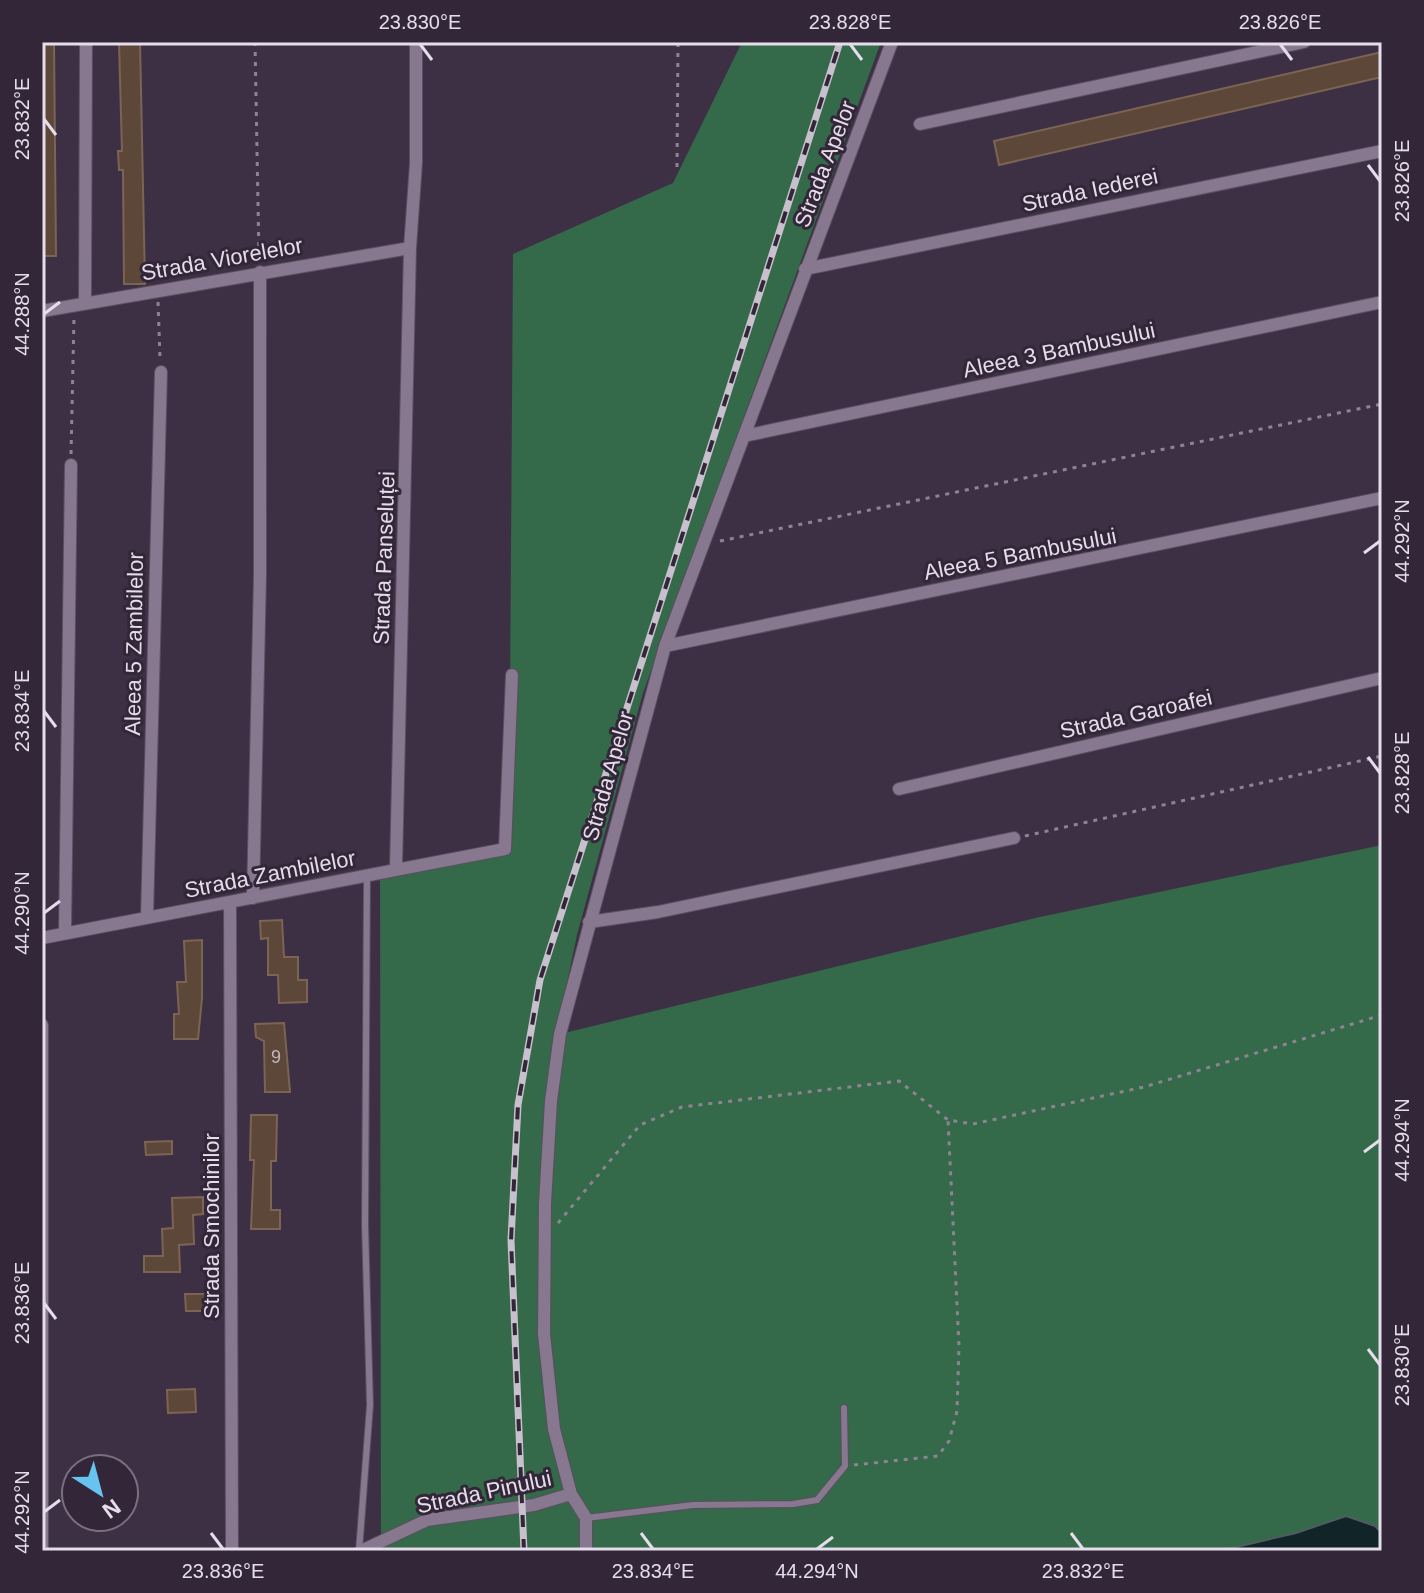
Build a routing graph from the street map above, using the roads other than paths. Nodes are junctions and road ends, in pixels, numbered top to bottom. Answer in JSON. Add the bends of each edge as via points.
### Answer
{"nodes":[{"id":1,"x":86,"y":42,"type":"edge"},
{"id":2,"x":416,"y":42,"type":"edge"},
{"id":3,"x":892,"y":42,"type":"edge"},
{"id":4,"x":1304,"y":42,"type":"edge"},
{"id":5,"x":1276,"y":45,"type":"edge"},
{"id":6,"x":920,"y":124,"type":"dead end"},
{"id":7,"x":1382,"y":151,"type":"edge"},
{"id":8,"x":410,"y":248,"type":"junction"},
{"id":9,"x":805,"y":269,"type":"junction"},
{"id":10,"x":260,"y":272,"type":"junction"},
{"id":11,"x":1382,"y":302,"type":"edge"},
{"id":12,"x":80,"y":304,"type":"junction"},
{"id":13,"x":42,"y":311,"type":"edge"},
{"id":14,"x":161,"y":372,"type":"road end"},
{"id":15,"x":744,"y":436,"type":"junction"},
{"id":16,"x":71,"y":465,"type":"road end"},
{"id":17,"x":1382,"y":498,"type":"edge"},
{"id":18,"x":665,"y":646,"type":"junction"},
{"id":19,"x":512,"y":675,"type":"dead end"},
{"id":20,"x":1382,"y":678,"type":"edge"},
{"id":21,"x":899,"y":789,"type":"dead end"},
{"id":22,"x":1014,"y":838,"type":"road end"},
{"id":23,"x":396,"y":868,"type":"junction"},
{"id":24,"x":367,"y":875,"type":"junction"},
{"id":25,"x":253,"y":898,"type":"junction"},
{"id":26,"x":230,"y":902,"type":"junction"},
{"id":27,"x":147,"y":917,"type":"junction"},
{"id":28,"x":589,"y":922,"type":"junction"},
{"id":29,"x":65,"y":933,"type":"junction"},
{"id":30,"x":42,"y":938,"type":"edge"},
{"id":31,"x":42,"y":1025,"type":"edge"},
{"id":32,"x":844,"y":1408,"type":"dead end"},
{"id":33,"x":571,"y":1494,"type":"junction"},
{"id":34,"x":586,"y":1518,"type":"junction"},
{"id":35,"x":42,"y":1551,"type":"edge"},
{"id":36,"x":232,"y":1551,"type":"edge"},
{"id":37,"x":360,"y":1551,"type":"edge"},
{"id":38,"x":586,"y":1551,"type":"edge"}],
"edges":[{"from":1,"to":12,"type":"street"},
{"from":2,"to":8,"type":"street","name":"Strada Panseluței"},
{"from":3,"to":9,"type":"street","name":"Strada Apelor"},
{"from":4,"to":5,"type":"street"},
{"from":5,"to":6,"type":"street"},
{"from":7,"to":9,"type":"street","name":"Strada Iederei"},
{"from":8,"to":10,"type":"street","name":"Strada Viorelelor"},
{"from":8,"to":23,"type":"street","name":"Strada Panseluței"},
{"from":9,"to":15,"type":"street","name":"Strada Apelor"},
{"from":10,"to":12,"type":"street","name":"Strada Viorelelor"},
{"from":10,"to":25,"type":"street"},
{"from":11,"to":15,"type":"street","name":"Aleea 3 Bambusului"},
{"from":12,"to":13,"type":"street","name":"Strada Viorelelor"},
{"from":14,"to":27,"type":"street","name":"Aleea 5 Zambilelor"},
{"from":15,"to":18,"type":"street","name":"Strada Apelor"},
{"from":16,"to":29,"type":"street"},
{"from":17,"to":18,"type":"street","name":"Aleea 5 Bambusului"},
{"from":18,"to":28,"type":"street","name":"Strada Apelor"},
{"from":19,"to":23,"type":"street","name":"Strada Zambilelor","via":[[505,849]]},
{"from":20,"to":21,"type":"street","name":"Strada Garoafei"},
{"from":22,"to":28,"type":"street"},
{"from":23,"to":24,"type":"street","name":"Strada Zambilelor"},
{"from":24,"to":25,"type":"street","name":"Strada Zambilelor"},
{"from":24,"to":37,"type":"lane","via":[[370,1405]]},
{"from":25,"to":26,"type":"street","name":"Strada Zambilelor"},
{"from":26,"to":27,"type":"street","name":"Strada Zambilelor"},
{"from":26,"to":36,"type":"street","name":"Strada Smochinilor"},
{"from":27,"to":29,"type":"street","name":"Strada Zambilelor"},
{"from":28,"to":33,"type":"street","name":"Strada Apelor","via":[[560,1034],[551,1101],[545,1238],[544,1334],[554,1429]]},
{"from":29,"to":30,"type":"street","name":"Strada Zambilelor"},
{"from":31,"to":35,"type":"street"},
{"from":32,"to":34,"type":"lane","via":[[845,1466],[817,1500],[693,1505]]},
{"from":33,"to":34,"type":"street","name":"Strada Apelor"},
{"from":33,"to":37,"type":"street","name":"Strada Pinului","via":[[534,1505],[427,1520]]},
{"from":34,"to":38,"type":"street"}]}
